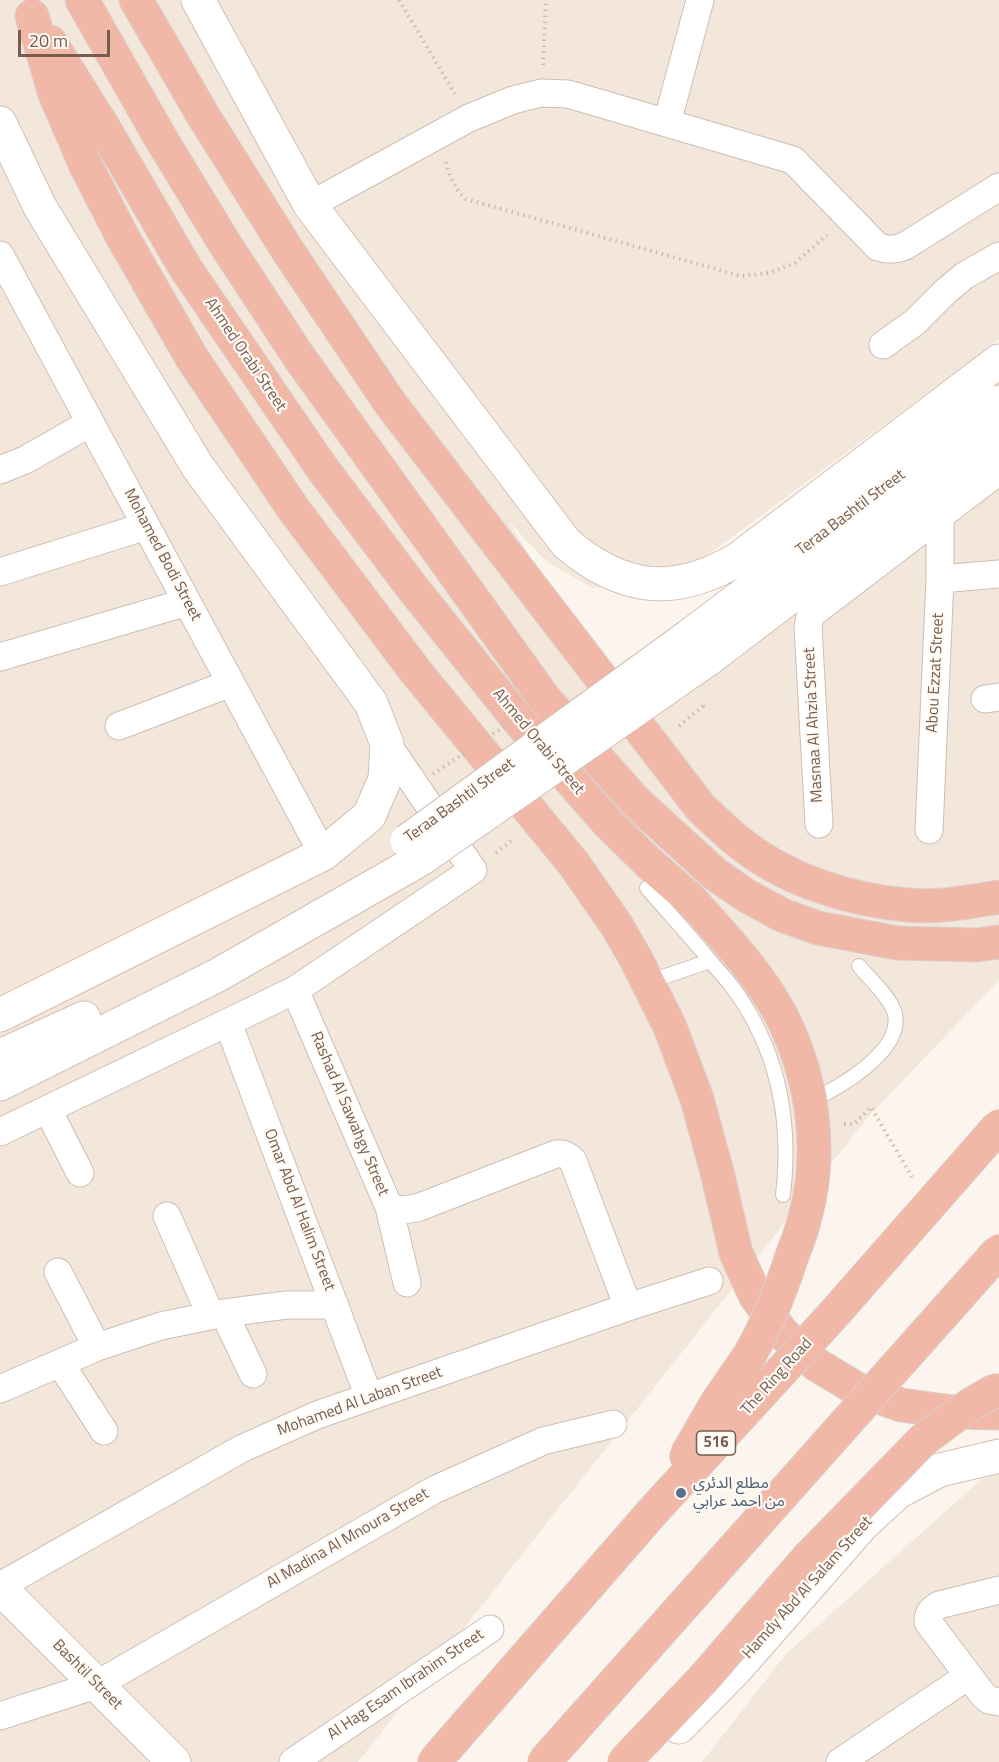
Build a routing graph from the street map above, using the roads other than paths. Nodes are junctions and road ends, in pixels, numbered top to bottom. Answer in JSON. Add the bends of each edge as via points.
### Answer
{"nodes":[{"id":1,"x":82,"y":0,"type":"edge"},
{"id":2,"x":136,"y":0,"type":"edge"},
{"id":3,"x":198,"y":0,"type":"edge"},
{"id":4,"x":700,"y":0,"type":"edge"},
{"id":5,"x":28,"y":8,"type":"edge"},
{"id":6,"x":0,"y":123,"type":"edge"},
{"id":7,"x":667,"y":123,"type":"junction"},
{"id":8,"x":999,"y":187,"type":"edge"},
{"id":9,"x":310,"y":205,"type":"junction"},
{"id":10,"x":0,"y":255,"type":"edge"},
{"id":11,"x":999,"y":256,"type":"edge"},
{"id":12,"x":883,"y":345,"type":"dead end"},
{"id":13,"x":999,"y":361,"type":"edge"},
{"id":14,"x":999,"y":402,"type":"edge"},
{"id":15,"x":90,"y":423,"type":"junction"},
{"id":16,"x":999,"y":438,"type":"edge"},
{"id":17,"x":0,"y":470,"type":"edge"},
{"id":18,"x":999,"y":471,"type":"edge"},
{"id":19,"x":940,"y":516,"type":"junction"},
{"id":20,"x":146,"y":526,"type":"junction"},
{"id":21,"x":0,"y":572,"type":"edge"},
{"id":22,"x":999,"y":574,"type":"edge"},
{"id":23,"x":940,"y":579,"type":"junction"},
{"id":24,"x":187,"y":602,"type":"junction"},
{"id":25,"x":698,"y":648,"type":"junction"},
{"id":26,"x":0,"y":657,"type":"edge"},
{"id":27,"x":231,"y":684,"type":"junction"},
{"id":28,"x":119,"y":726,"type":"dead end"},
{"id":29,"x":387,"y":744,"type":"junction"},
{"id":30,"x":819,"y":824,"type":"dead end"},
{"id":31,"x":929,"y":830,"type":"dead end"},
{"id":32,"x":414,"y":850,"type":"junction"},
{"id":33,"x":323,"y":854,"type":"junction"},
{"id":34,"x":647,"y":888,"type":"dead end"},
{"id":35,"x":999,"y":897,"type":"edge"},
{"id":36,"x":999,"y":942,"type":"edge"},
{"id":37,"x":710,"y":961,"type":"junction"},
{"id":38,"x":858,"y":966,"type":"dead end"},
{"id":39,"x":648,"y":982,"type":"junction"},
{"id":40,"x":296,"y":990,"type":"junction"},
{"id":41,"x":0,"y":1015,"type":"edge"},
{"id":42,"x":228,"y":1023,"type":"junction"},
{"id":43,"x":0,"y":1056,"type":"edge"},
{"id":44,"x":0,"y":1084,"type":"edge"},
{"id":45,"x":48,"y":1110,"type":"junction"},
{"id":46,"x":784,"y":1111,"type":"junction"},
{"id":47,"x":999,"y":1126,"type":"edge"},
{"id":48,"x":0,"y":1132,"type":"edge"},
{"id":49,"x":80,"y":1173,"type":"dead end"},
{"id":50,"x":783,"y":1195,"type":"dead end"},
{"id":51,"x":389,"y":1207,"type":"junction"},
{"id":52,"x":166,"y":1216,"type":"dead end"},
{"id":53,"x":999,"y":1251,"type":"edge"},
{"id":54,"x":58,"y":1272,"type":"dead end"},
{"id":55,"x":709,"y":1281,"type":"dead end"},
{"id":56,"x":407,"y":1283,"type":"dead end"},
{"id":57,"x":335,"y":1305,"type":"junction"},
{"id":58,"x":627,"y":1306,"type":"junction"},
{"id":59,"x":217,"y":1314,"type":"junction"},
{"id":60,"x":97,"y":1347,"type":"junction"},
{"id":61,"x":60,"y":1363,"type":"junction"},
{"id":62,"x":254,"y":1374,"type":"dead end"},
{"id":63,"x":2,"y":1382,"type":"edge"},
{"id":64,"x":369,"y":1397,"type":"junction"},
{"id":65,"x":998,"y":1398,"type":"edge"},
{"id":66,"x":613,"y":1424,"type":"dead end"},
{"id":67,"x":104,"y":1431,"type":"dead end"},
{"id":68,"x":999,"y":1456,"type":"edge"},
{"id":69,"x":655,"y":1509,"type":"junction"},
{"id":70,"x":999,"y":1590,"type":"edge"},
{"id":71,"x":2,"y":1591,"type":"edge"},
{"id":72,"x":490,"y":1629,"type":"dead end"},
{"id":73,"x":968,"y":1676,"type":"junction"},
{"id":74,"x":96,"y":1685,"type":"junction"},
{"id":75,"x":999,"y":1702,"type":"edge"},
{"id":76,"x":0,"y":1716,"type":"edge"},
{"id":77,"x":174,"y":1762,"type":"edge"},
{"id":78,"x":292,"y":1762,"type":"edge"},
{"id":79,"x":434,"y":1762,"type":"edge"},
{"id":80,"x":544,"y":1762,"type":"edge"},
{"id":81,"x":624,"y":1762,"type":"edge"},
{"id":82,"x":644,"y":1762,"type":"edge"},
{"id":83,"x":840,"y":1762,"type":"edge"}],
"edges":[{"from":1,"to":36,"type":"highway","name":"Ahmed Orabi Street","via":[[225,244],[299,357],[544,698],[635,801],[715,874],[782,915],[818,928],[897,943]]},
{"from":2,"to":35,"type":"highway","via":[[258,204],[390,403],[701,808],[746,847],[818,886],[863,899],[910,906]]},
{"from":3,"to":9,"type":"street"},
{"from":4,"to":7,"type":"street"},
{"from":5,"to":39,"type":"highway","via":[[55,94],[86,166],[192,358],[292,507],[409,663],[596,894]]},
{"from":5,"to":69,"type":"highway","name":"Ahmed Orabi Street","bridge":true,"via":[[80,88],[186,269],[322,468],[520,722],[593,806],[729,942],[764,987],[800,1058],[814,1136],[806,1216],[782,1288],[749,1355]]},
{"from":6,"to":29,"type":"street","via":[[40,207],[198,467],[371,703]]},
{"from":7,"to":8,"type":"street","via":[[793,160],[878,247],[887,249],[905,246]]},
{"from":7,"to":9,"type":"street","via":[[568,94],[541,93],[469,118]]},
{"from":9,"to":13,"type":"street","via":[[566,543],[602,570],[645,583],[694,580],[738,559]]},
{"from":10,"to":15,"type":"street","name":"Mohamed Bodi Street"},
{"from":11,"to":12,"type":"street","via":[[964,276],[915,322]]},
{"from":14,"to":25,"type":"street","name":"Teraa Bashtil Street"},
{"from":15,"to":17,"type":"street"},
{"from":15,"to":20,"type":"street","name":"Mohamed Bodi Street"},
{"from":16,"to":25,"type":"street","name":"Teraa Bashtil Street"},
{"from":18,"to":19,"type":"street"},
{"from":19,"to":23,"type":"street","name":"Abou Ezzat Street"},
{"from":19,"to":30,"type":"street","name":"Masnaa Al Ahzia Street","via":[[810,617]]},
{"from":20,"to":21,"type":"street"},
{"from":20,"to":24,"type":"street","name":"Mohamed Bodi Street"},
{"from":22,"to":23,"type":"street"},
{"from":23,"to":31,"type":"street","name":"Abou Ezzat Street"},
{"from":24,"to":26,"type":"street"},
{"from":24,"to":27,"type":"street","name":"Mohamed Bodi Street"},
{"from":25,"to":32,"type":"street","name":"Teraa Bashtil Street","bridge":true},
{"from":27,"to":28,"type":"street"},
{"from":27,"to":33,"type":"street","name":"Mohamed Bodi Street"},
{"from":29,"to":33,"type":"street","via":[[385,779],[369,816]]},
{"from":29,"to":40,"type":"street","via":[[473,870]]},
{"from":32,"to":43,"type":"street","name":"Teraa Bashtil Street","via":[[113,1005]]},
{"from":32,"to":44,"type":"street","name":"Teraa Bashtil Street","via":[[216,976]]},
{"from":33,"to":41,"type":"street"},
{"from":34,"to":37,"type":"lane"},
{"from":37,"to":39,"type":"lane"},
{"from":37,"to":46,"type":"lane","via":[[730,984],[762,1036]]},
{"from":38,"to":46,"type":"lane","via":[[892,1006],[895,1015],[889,1044],[834,1090]]},
{"from":39,"to":65,"type":"highway","via":[[698,1099],[736,1253],[755,1295],[782,1333],[817,1365],[857,1389],[901,1405],[953,1412]]},
{"from":40,"to":42,"type":"street"},
{"from":40,"to":51,"type":"street","name":"Rashad Al Sawahgy Street"},
{"from":42,"to":45,"type":"street"},
{"from":42,"to":57,"type":"street","name":"Omar Abd Al Halim Street"},
{"from":45,"to":48,"type":"street"},
{"from":45,"to":49,"type":"street"},
{"from":46,"to":50,"type":"lane","via":[[787,1147]]},
{"from":47,"to":69,"type":"highway","name":"The Ring Road","number":"516","bridge":true},
{"from":51,"to":56,"type":"street"},
{"from":51,"to":58,"type":"street","name":"Rashad Al Sawahgy Street","via":[[417,1208],[562,1153],[573,1161]]},
{"from":52,"to":59,"type":"street"},
{"from":53,"to":80,"type":"highway","bridge":true},
{"from":54,"to":60,"type":"street"},
{"from":55,"to":58,"type":"street","name":"Mohamed Al Laban Street"},
{"from":57,"to":59,"type":"street","via":[[287,1305]]},
{"from":57,"to":64,"type":"street","name":"Omar Abd Al Halim Street"},
{"from":58,"to":64,"type":"street","name":"Mohamed Al Laban Street"},
{"from":59,"to":60,"type":"street","via":[[161,1326]]},
{"from":59,"to":62,"type":"street"},
{"from":60,"to":61,"type":"street"},
{"from":61,"to":63,"type":"street"},
{"from":61,"to":67,"type":"street"},
{"from":64,"to":71,"type":"street","name":"Mohamed Al Laban Street","via":[[241,1449]]},
{"from":65,"to":81,"type":"highway","bridge":true,"via":[[970,1405],[922,1440],[807,1559],[704,1678]]},
{"from":66,"to":74,"type":"street","name":"Al Madina Al Mnoura Street","via":[[543,1441],[434,1490]]},
{"from":68,"to":82,"type":"street","name":"Hamdy Abd Al Salam Street","via":[[940,1470],[898,1491],[863,1524],[737,1668]]},
{"from":69,"to":79,"type":"highway","name":"The Ring Road","number":"516","bridge":true},
{"from":70,"to":73,"type":"street","via":[[939,1605],[928,1615],[932,1629]]},
{"from":71,"to":74,"type":"street","name":"Bashtil Street"},
{"from":72,"to":78,"type":"street","name":"Al Hag Esam Ibrahim Street"},
{"from":73,"to":75,"type":"street","via":[[989,1700]]},
{"from":73,"to":83,"type":"street"},
{"from":74,"to":76,"type":"street","name":"Al Madina Al Mnoura Street"},
{"from":74,"to":77,"type":"street","name":"Bashtil Street"}]}
